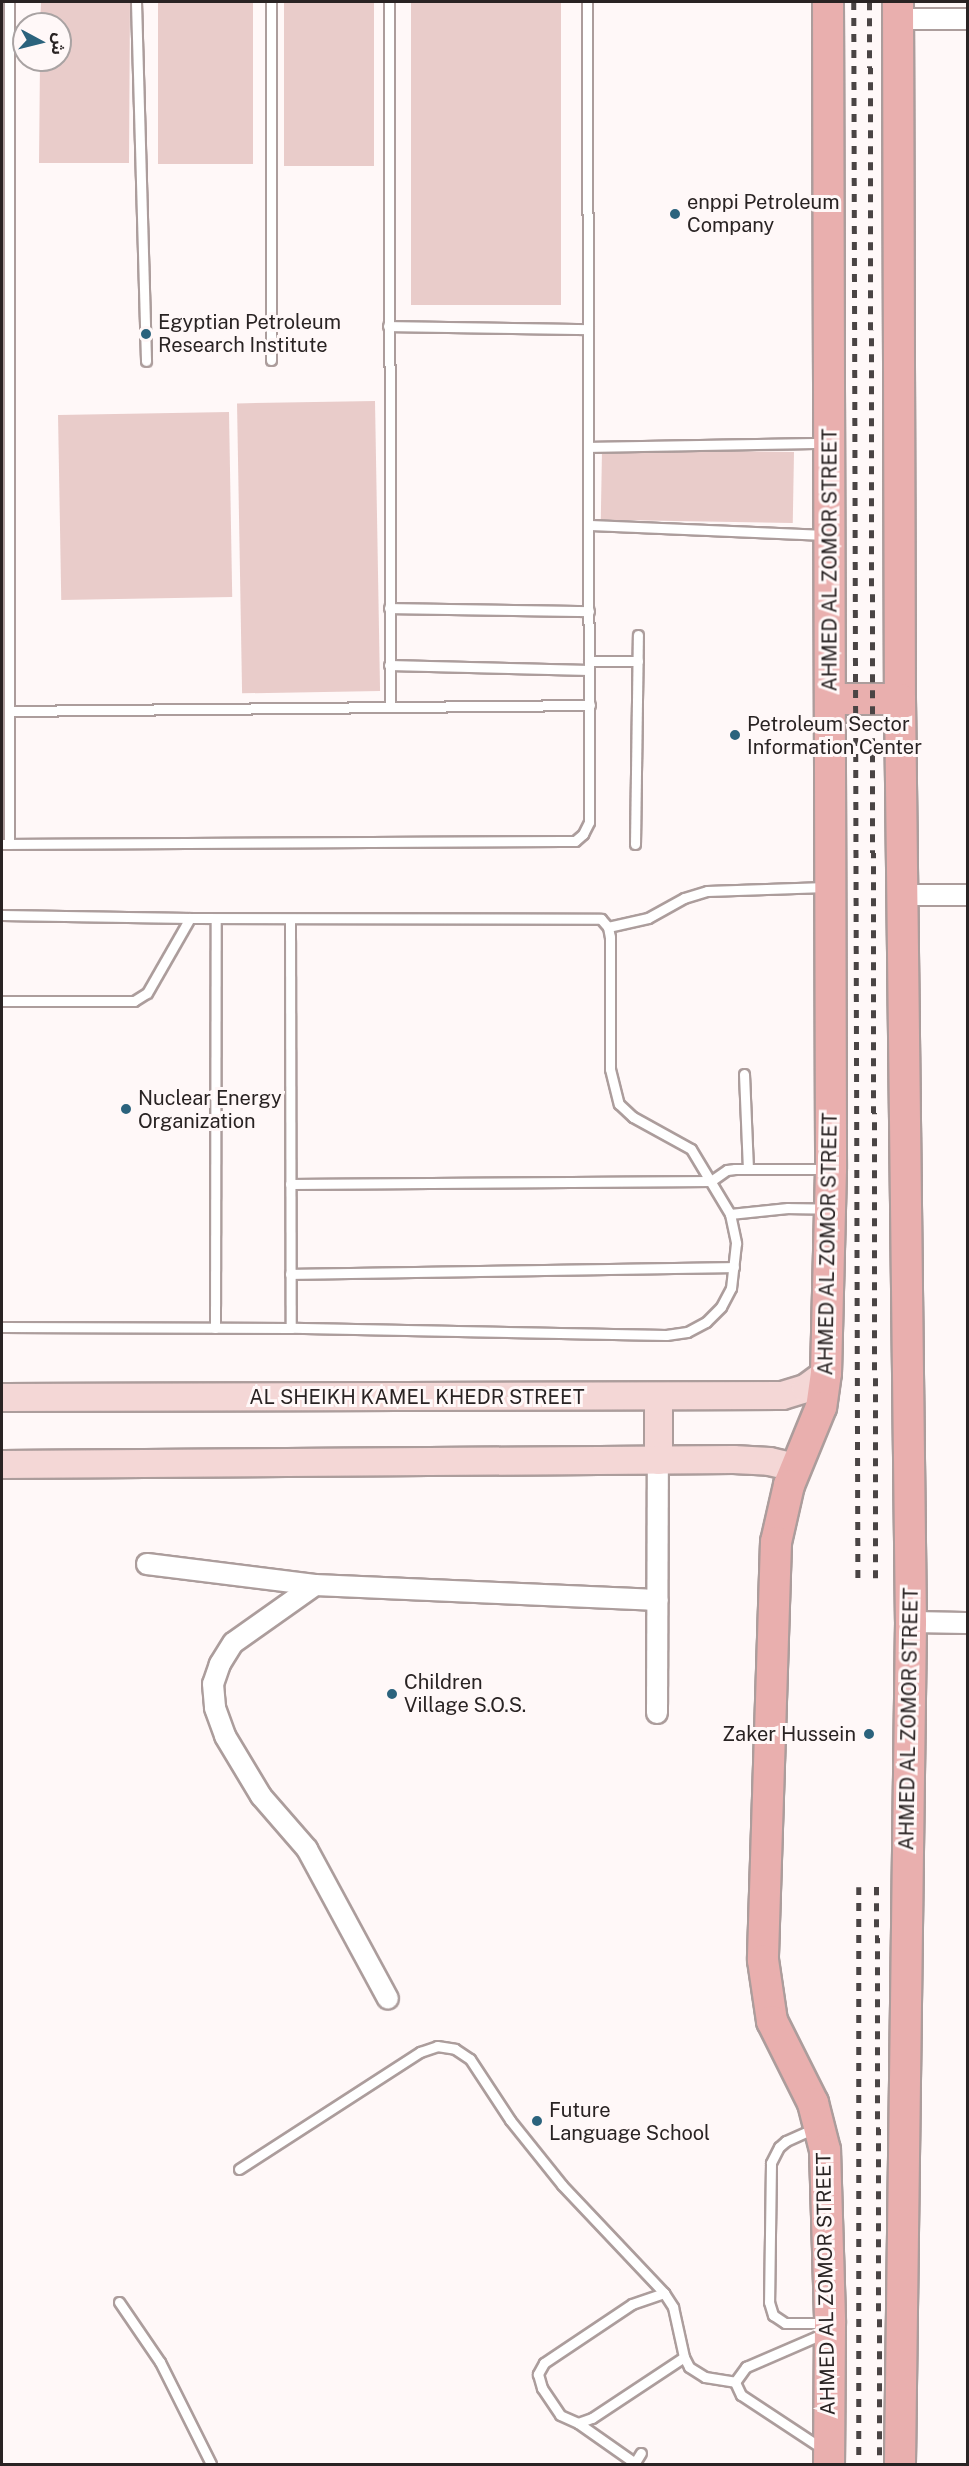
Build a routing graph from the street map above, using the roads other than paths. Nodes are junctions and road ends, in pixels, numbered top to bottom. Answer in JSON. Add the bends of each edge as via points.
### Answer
{"nodes":[{"id":1,"x":9,"y":2,"type":"edge"},
{"id":2,"x":136,"y":2,"type":"edge"},
{"id":3,"x":271,"y":2,"type":"edge"},
{"id":4,"x":388,"y":2,"type":"edge"},
{"id":5,"x":587,"y":2,"type":"edge"},
{"id":6,"x":828,"y":2,"type":"edge"},
{"id":7,"x":898,"y":10,"type":"edge"},
{"id":8,"x":968,"y":19,"type":"edge"},
{"id":9,"x":388,"y":326,"type":"junction"},
{"id":10,"x":588,"y":329,"type":"junction"},
{"id":11,"x":271,"y":360,"type":"dead end"},
{"id":12,"x":146,"y":361,"type":"dead end"},
{"id":13,"x":829,"y":443,"type":"junction"},
{"id":14,"x":589,"y":447,"type":"junction"},
{"id":15,"x":5,"y":510,"type":"edge"},
{"id":16,"x":589,"y":525,"type":"junction"},
{"id":17,"x":830,"y":535,"type":"junction"},
{"id":18,"x":389,"y":608,"type":"junction"},
{"id":19,"x":589,"y":610,"type":"junction"},
{"id":20,"x":638,"y":635,"type":"dead end"},
{"id":21,"x":638,"y":661,"type":"junction"},
{"id":22,"x":389,"y":665,"type":"junction"},
{"id":23,"x":589,"y":665,"type":"junction"},
{"id":24,"x":831,"y":699,"type":"junction"},
{"id":25,"x":900,"y":699,"type":"junction"},
{"id":26,"x":590,"y":705,"type":"junction"},
{"id":27,"x":390,"y":707,"type":"junction"},
{"id":28,"x":9,"y":711,"type":"junction"},
{"id":29,"x":5,"y":844,"type":"edge"},
{"id":30,"x":635,"y":844,"type":"dead end"},
{"id":31,"x":831,"y":887,"type":"junction"},
{"id":32,"x":902,"y":895,"type":"junction"},
{"id":33,"x":968,"y":895,"type":"edge"},
{"id":34,"x":2,"y":915,"type":"edge"},
{"id":35,"x":190,"y":918,"type":"junction"},
{"id":36,"x":216,"y":919,"type":"junction"},
{"id":37,"x":290,"y":919,"type":"junction"},
{"id":38,"x":608,"y":927,"type":"junction"},
{"id":39,"x":2,"y":1001,"type":"edge"},
{"id":40,"x":744,"y":1074,"type":"dead end"},
{"id":41,"x":748,"y":1168,"type":"junction"},
{"id":42,"x":831,"y":1169,"type":"junction"},
{"id":43,"x":711,"y":1181,"type":"junction"},
{"id":44,"x":290,"y":1184,"type":"junction"},
{"id":45,"x":831,"y":1209,"type":"junction"},
{"id":46,"x":730,"y":1214,"type":"junction"},
{"id":47,"x":734,"y":1267,"type":"junction"},
{"id":48,"x":290,"y":1274,"type":"junction"},
{"id":49,"x":2,"y":1327,"type":"edge"},
{"id":50,"x":215,"y":1328,"type":"junction"},
{"id":51,"x":291,"y":1328,"type":"junction"},
{"id":52,"x":826,"y":1373,"type":"junction"},
{"id":53,"x":2,"y":1397,"type":"edge"},
{"id":54,"x":658,"y":1397,"type":"junction"},
{"id":55,"x":658,"y":1460,"type":"junction"},
{"id":56,"x":2,"y":1464,"type":"edge"},
{"id":57,"x":796,"y":1467,"type":"junction"},
{"id":58,"x":147,"y":1564,"type":"dead end"},
{"id":59,"x":315,"y":1585,"type":"junction"},
{"id":60,"x":658,"y":1600,"type":"junction"},
{"id":61,"x":911,"y":1622,"type":"junction"},
{"id":62,"x":968,"y":1623,"type":"edge"},
{"id":63,"x":657,"y":1713,"type":"dead end"},
{"id":64,"x":388,"y":1999,"type":"dead end"},
{"id":65,"x":820,"y":2127,"type":"junction"},
{"id":66,"x":239,"y":2169,"type":"dead end"},
{"id":67,"x":664,"y":2293,"type":"junction"},
{"id":68,"x":119,"y":2302,"type":"dead end"},
{"id":69,"x":830,"y":2327,"type":"junction"},
{"id":70,"x":684,"y":2356,"type":"junction"},
{"id":71,"x":735,"y":2382,"type":"junction"},
{"id":72,"x":578,"y":2423,"type":"junction"},
{"id":73,"x":641,"y":2452,"type":"dead end"},
{"id":74,"x":829,"y":2458,"type":"edge"},
{"id":75,"x":211,"y":2464,"type":"edge"},
{"id":76,"x":635,"y":2464,"type":"edge"},
{"id":77,"x":900,"y":2464,"type":"edge"}],
"edges":[{"from":1,"to":15,"type":"lane"},
{"from":2,"to":12,"type":"lane"},
{"from":3,"to":11,"type":"lane"},
{"from":4,"to":9,"type":"lane"},
{"from":5,"to":10,"type":"lane"},
{"from":6,"to":13,"type":"main road","name":"AHMED AL ZOMOR STREET"},
{"from":7,"to":8,"type":"street"},
{"from":7,"to":25,"type":"main road","name":"AHMED AL ZOMOR STREET"},
{"from":9,"to":10,"type":"lane"},
{"from":9,"to":18,"type":"lane"},
{"from":10,"to":14,"type":"lane"},
{"from":13,"to":14,"type":"lane"},
{"from":13,"to":17,"type":"main road","name":"AHMED AL ZOMOR STREET"},
{"from":14,"to":16,"type":"lane"},
{"from":15,"to":28,"type":"lane"},
{"from":16,"to":17,"type":"lane"},
{"from":16,"to":19,"type":"lane"},
{"from":17,"to":24,"type":"main road","name":"AHMED AL ZOMOR STREET"},
{"from":18,"to":19,"type":"lane"},
{"from":18,"to":22,"type":"lane"},
{"from":19,"to":23,"type":"lane"},
{"from":20,"to":21,"type":"lane"},
{"from":21,"to":23,"type":"lane"},
{"from":21,"to":30,"type":"lane"},
{"from":22,"to":23,"type":"lane"},
{"from":22,"to":27,"type":"lane"},
{"from":23,"to":26,"type":"lane"},
{"from":24,"to":25,"type":"main road"},
{"from":24,"to":31,"type":"main road","name":"AHMED AL ZOMOR STREET"},
{"from":25,"to":32,"type":"main road","name":"AHMED AL ZOMOR STREET"},
{"from":26,"to":27,"type":"lane"},
{"from":26,"to":29,"type":"lane","via":[[589,822],[575,841]]},
{"from":27,"to":28,"type":"lane"},
{"from":28,"to":29,"type":"lane"},
{"from":31,"to":38,"type":"lane","via":[[707,891],[684,898],[648,918]]},
{"from":31,"to":42,"type":"main road","name":"AHMED AL ZOMOR STREET"},
{"from":32,"to":33,"type":"street"},
{"from":32,"to":61,"type":"main road","name":"AHMED AL ZOMOR STREET"},
{"from":34,"to":35,"type":"lane"},
{"from":35,"to":36,"type":"lane"},
{"from":35,"to":39,"type":"lane","via":[[147,993],[134,1001]]},
{"from":36,"to":37,"type":"lane"},
{"from":36,"to":50,"type":"lane"},
{"from":37,"to":38,"type":"lane","via":[[590,917],[601,919]]},
{"from":37,"to":44,"type":"lane"},
{"from":38,"to":43,"type":"lane","via":[[610,1069],[619,1104],[633,1118],[691,1149]]},
{"from":40,"to":41,"type":"lane"},
{"from":41,"to":42,"type":"lane"},
{"from":41,"to":43,"type":"lane","via":[[727,1170]]},
{"from":42,"to":45,"type":"main road","name":"AHMED AL ZOMOR STREET"},
{"from":43,"to":44,"type":"lane"},
{"from":43,"to":46,"type":"lane"},
{"from":44,"to":48,"type":"lane"},
{"from":45,"to":46,"type":"lane"},
{"from":45,"to":52,"type":"main road","name":"AHMED AL ZOMOR STREET"},
{"from":46,"to":47,"type":"lane","via":[[736,1243]]},
{"from":47,"to":48,"type":"lane"},
{"from":47,"to":51,"type":"lane","via":[[731,1288],[722,1307],[687,1332],[666,1335]]},
{"from":48,"to":51,"type":"lane"},
{"from":49,"to":50,"type":"lane"},
{"from":50,"to":51,"type":"lane"},
{"from":52,"to":54,"type":"main road","name":"AL SHEIKH KAMEL KHEDR STREET","via":[[805,1388],[782,1395]]},
{"from":52,"to":57,"type":"main road","name":"AHMED AL ZOMOR STREET","via":[[821,1407]]},
{"from":53,"to":54,"type":"main road","name":"AL SHEIKH KAMEL KHEDR STREET"},
{"from":54,"to":55,"type":"main road"},
{"from":55,"to":56,"type":"main road"},
{"from":55,"to":57,"type":"main road","via":[[751,1459]]},
{"from":55,"to":60,"type":"street"},
{"from":57,"to":65,"type":"main road","name":"AHMED AL ZOMOR STREET","via":[[783,1504],[776,1542],[763,1960],[771,2020],[804,2081]]},
{"from":58,"to":59,"type":"street"},
{"from":59,"to":60,"type":"street"},
{"from":59,"to":64,"type":"street","via":[[233,1643],[213,1684],[215,1708],[225,1736],[261,1796],[307,1849]]},
{"from":60,"to":63,"type":"street"},
{"from":61,"to":62,"type":"street"},
{"from":61,"to":77,"type":"main road","name":"AHMED AL ZOMOR STREET"},
{"from":65,"to":69,"type":"main road","name":"AHMED AL ZOMOR STREET","via":[[828,2174]]},
{"from":65,"to":69,"type":"lane","via":[[786,2141],[771,2163],[769,2302],[773,2315],[785,2323]]},
{"from":66,"to":67,"type":"lane","via":[[420,2052],[437,2046],[455,2049],[470,2060],[548,2169]]},
{"from":67,"to":70,"type":"lane","via":[[673,2307]]},
{"from":67,"to":72,"type":"lane","via":[[632,2304],[544,2363],[538,2374],[542,2388],[560,2415]]},
{"from":68,"to":75,"type":"lane","via":[[160,2362]]},
{"from":69,"to":71,"type":"lane","via":[[746,2367]]},
{"from":69,"to":74,"type":"main road","name":"AHMED AL ZOMOR STREET"},
{"from":70,"to":71,"type":"lane","via":[[697,2374]]},
{"from":70,"to":72,"type":"lane","via":[[592,2418]]},
{"from":71,"to":74,"type":"lane","via":[[741,2395]]},
{"from":72,"to":76,"type":"lane"},
{"from":73,"to":76,"type":"lane"}]}
